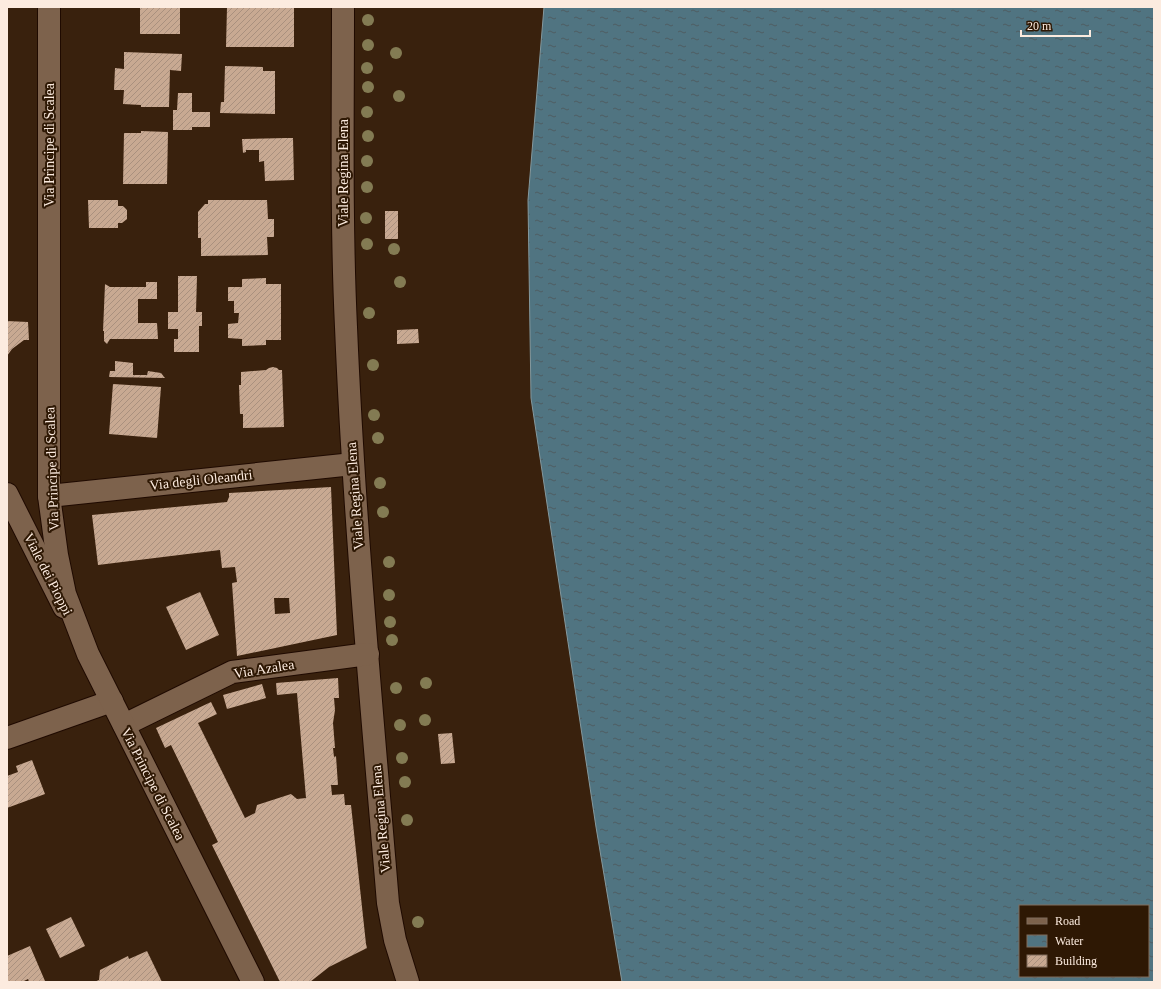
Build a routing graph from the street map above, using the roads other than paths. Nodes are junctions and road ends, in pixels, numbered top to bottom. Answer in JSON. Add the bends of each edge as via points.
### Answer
{"nodes":[{"id":1,"x":49,"y":7,"type":"edge"},
{"id":2,"x":343,"y":7,"type":"edge"},
{"id":3,"x":353,"y":464,"type":"junction"},
{"id":4,"x":7,"y":494,"type":"edge"},
{"id":5,"x":50,"y":496,"type":"junction"},
{"id":6,"x":88,"y":654,"type":"junction"},
{"id":7,"x":368,"y":654,"type":"junction"},
{"id":8,"x":112,"y":701,"type":"junction"},
{"id":9,"x":124,"y":725,"type":"junction"},
{"id":10,"x":7,"y":738,"type":"edge"},
{"id":11,"x":253,"y":982,"type":"edge"},
{"id":12,"x":408,"y":982,"type":"edge"}],
"edges":[{"from":1,"to":5,"type":"street","name":"Via Principe di Scalea"},
{"from":2,"to":3,"type":"street","name":"Viale Regina Elena","via":[[343,234]]},
{"from":3,"to":5,"type":"street","name":"Via degli Oleandri"},
{"from":3,"to":7,"type":"street","name":"Viale Regina Elena"},
{"from":4,"to":6,"type":"street","name":"Viale dei Pioppi"},
{"from":5,"to":6,"type":"street","name":"Via Principe di Scalea","via":[[56,555],[65,594]]},
{"from":6,"to":8,"type":"street","name":"Via Principe di Scalea"},
{"from":7,"to":9,"type":"street","name":"Via Azalea","via":[[232,672]]},
{"from":7,"to":12,"type":"street","name":"Viale Regina Elena","via":[[388,903],[395,940]]},
{"from":8,"to":9,"type":"street","name":"Via Principe di Scalea"},
{"from":8,"to":10,"type":"street"},
{"from":9,"to":11,"type":"street","name":"Via Principe di Scalea"}]}
